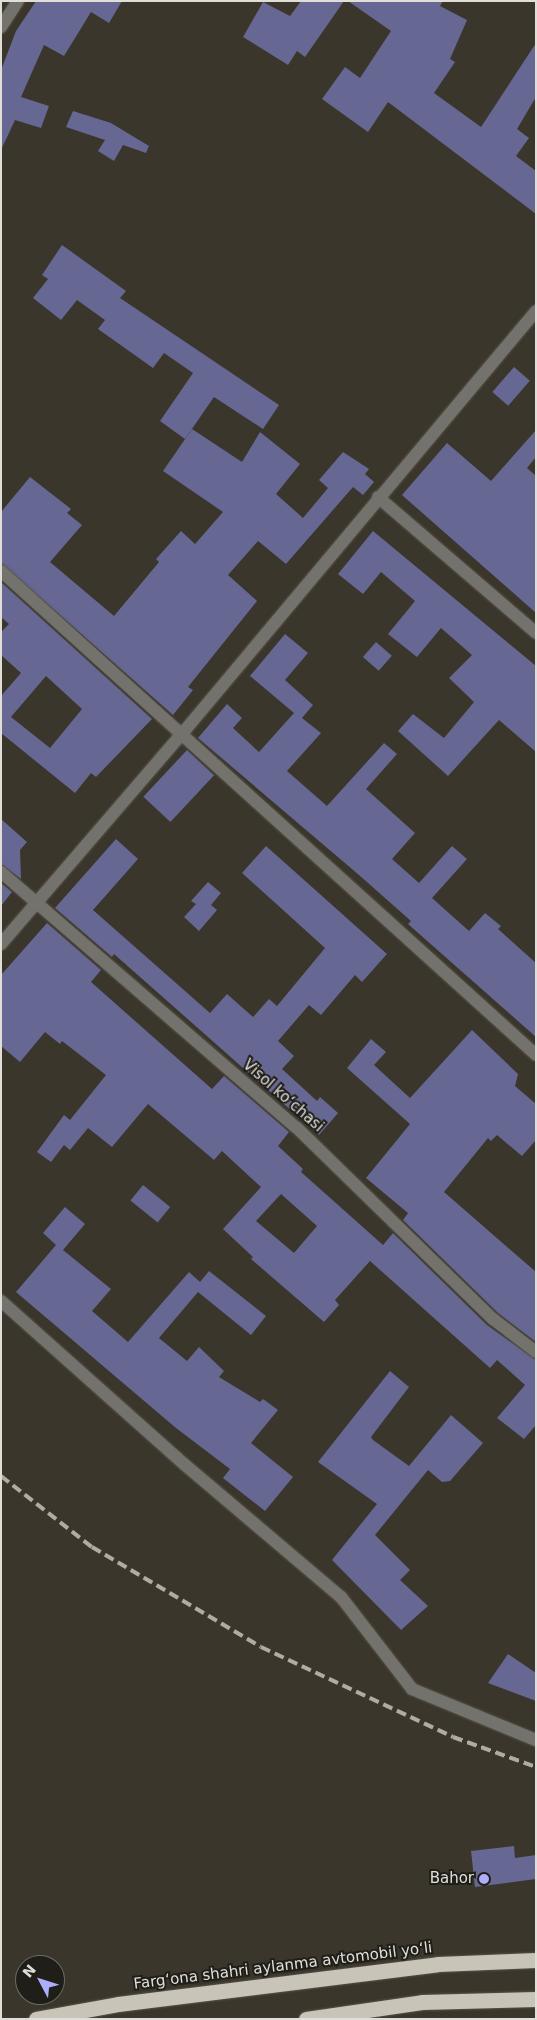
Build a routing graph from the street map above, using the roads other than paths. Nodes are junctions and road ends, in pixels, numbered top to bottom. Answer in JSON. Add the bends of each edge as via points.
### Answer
{"nodes":[{"id":1,"x":18,"y":1,"type":"edge"},
{"id":2,"x":1,"y":27,"type":"edge"},
{"id":3,"x":536,"y":312,"type":"edge"},
{"id":4,"x":378,"y":497,"type":"junction"},
{"id":5,"x":1,"y":571,"type":"edge"},
{"id":6,"x":536,"y":633,"type":"edge"},
{"id":7,"x":181,"y":735,"type":"junction"},
{"id":8,"x":1,"y":872,"type":"edge"},
{"id":9,"x":35,"y":904,"type":"junction"},
{"id":10,"x":1,"y":944,"type":"edge"},
{"id":11,"x":536,"y":1055,"type":"edge"},
{"id":12,"x":1,"y":1301,"type":"edge"},
{"id":13,"x":536,"y":1352,"type":"edge"},
{"id":14,"x":536,"y":1740,"type":"edge"},
{"id":15,"x":536,"y":1960,"type":"edge"},
{"id":16,"x":536,"y":1998,"type":"edge"},
{"id":17,"x":36,"y":2019,"type":"edge"},
{"id":18,"x":306,"y":2019,"type":"edge"}],
"edges":[{"from":1,"to":2,"type":"street"},
{"from":3,"to":4,"type":"street"},
{"from":4,"to":6,"type":"street"},
{"from":4,"to":7,"type":"street"},
{"from":5,"to":7,"type":"street"},
{"from":7,"to":9,"type":"street"},
{"from":7,"to":11,"type":"street"},
{"from":8,"to":9,"type":"street","name":"Visol koʻchasi"},
{"from":9,"to":10,"type":"street"},
{"from":9,"to":13,"type":"street","name":"Visol koʻchasi","via":[[297,1128],[493,1319]]},
{"from":12,"to":14,"type":"street","via":[[184,1464],[341,1597],[412,1689]]},
{"from":15,"to":17,"type":"highway","name":"Fargʻona shahri aylanma avtomobil yoʻli","via":[[438,1964],[118,2004]]},
{"from":16,"to":18,"type":"highway","via":[[422,2002]]}]}
